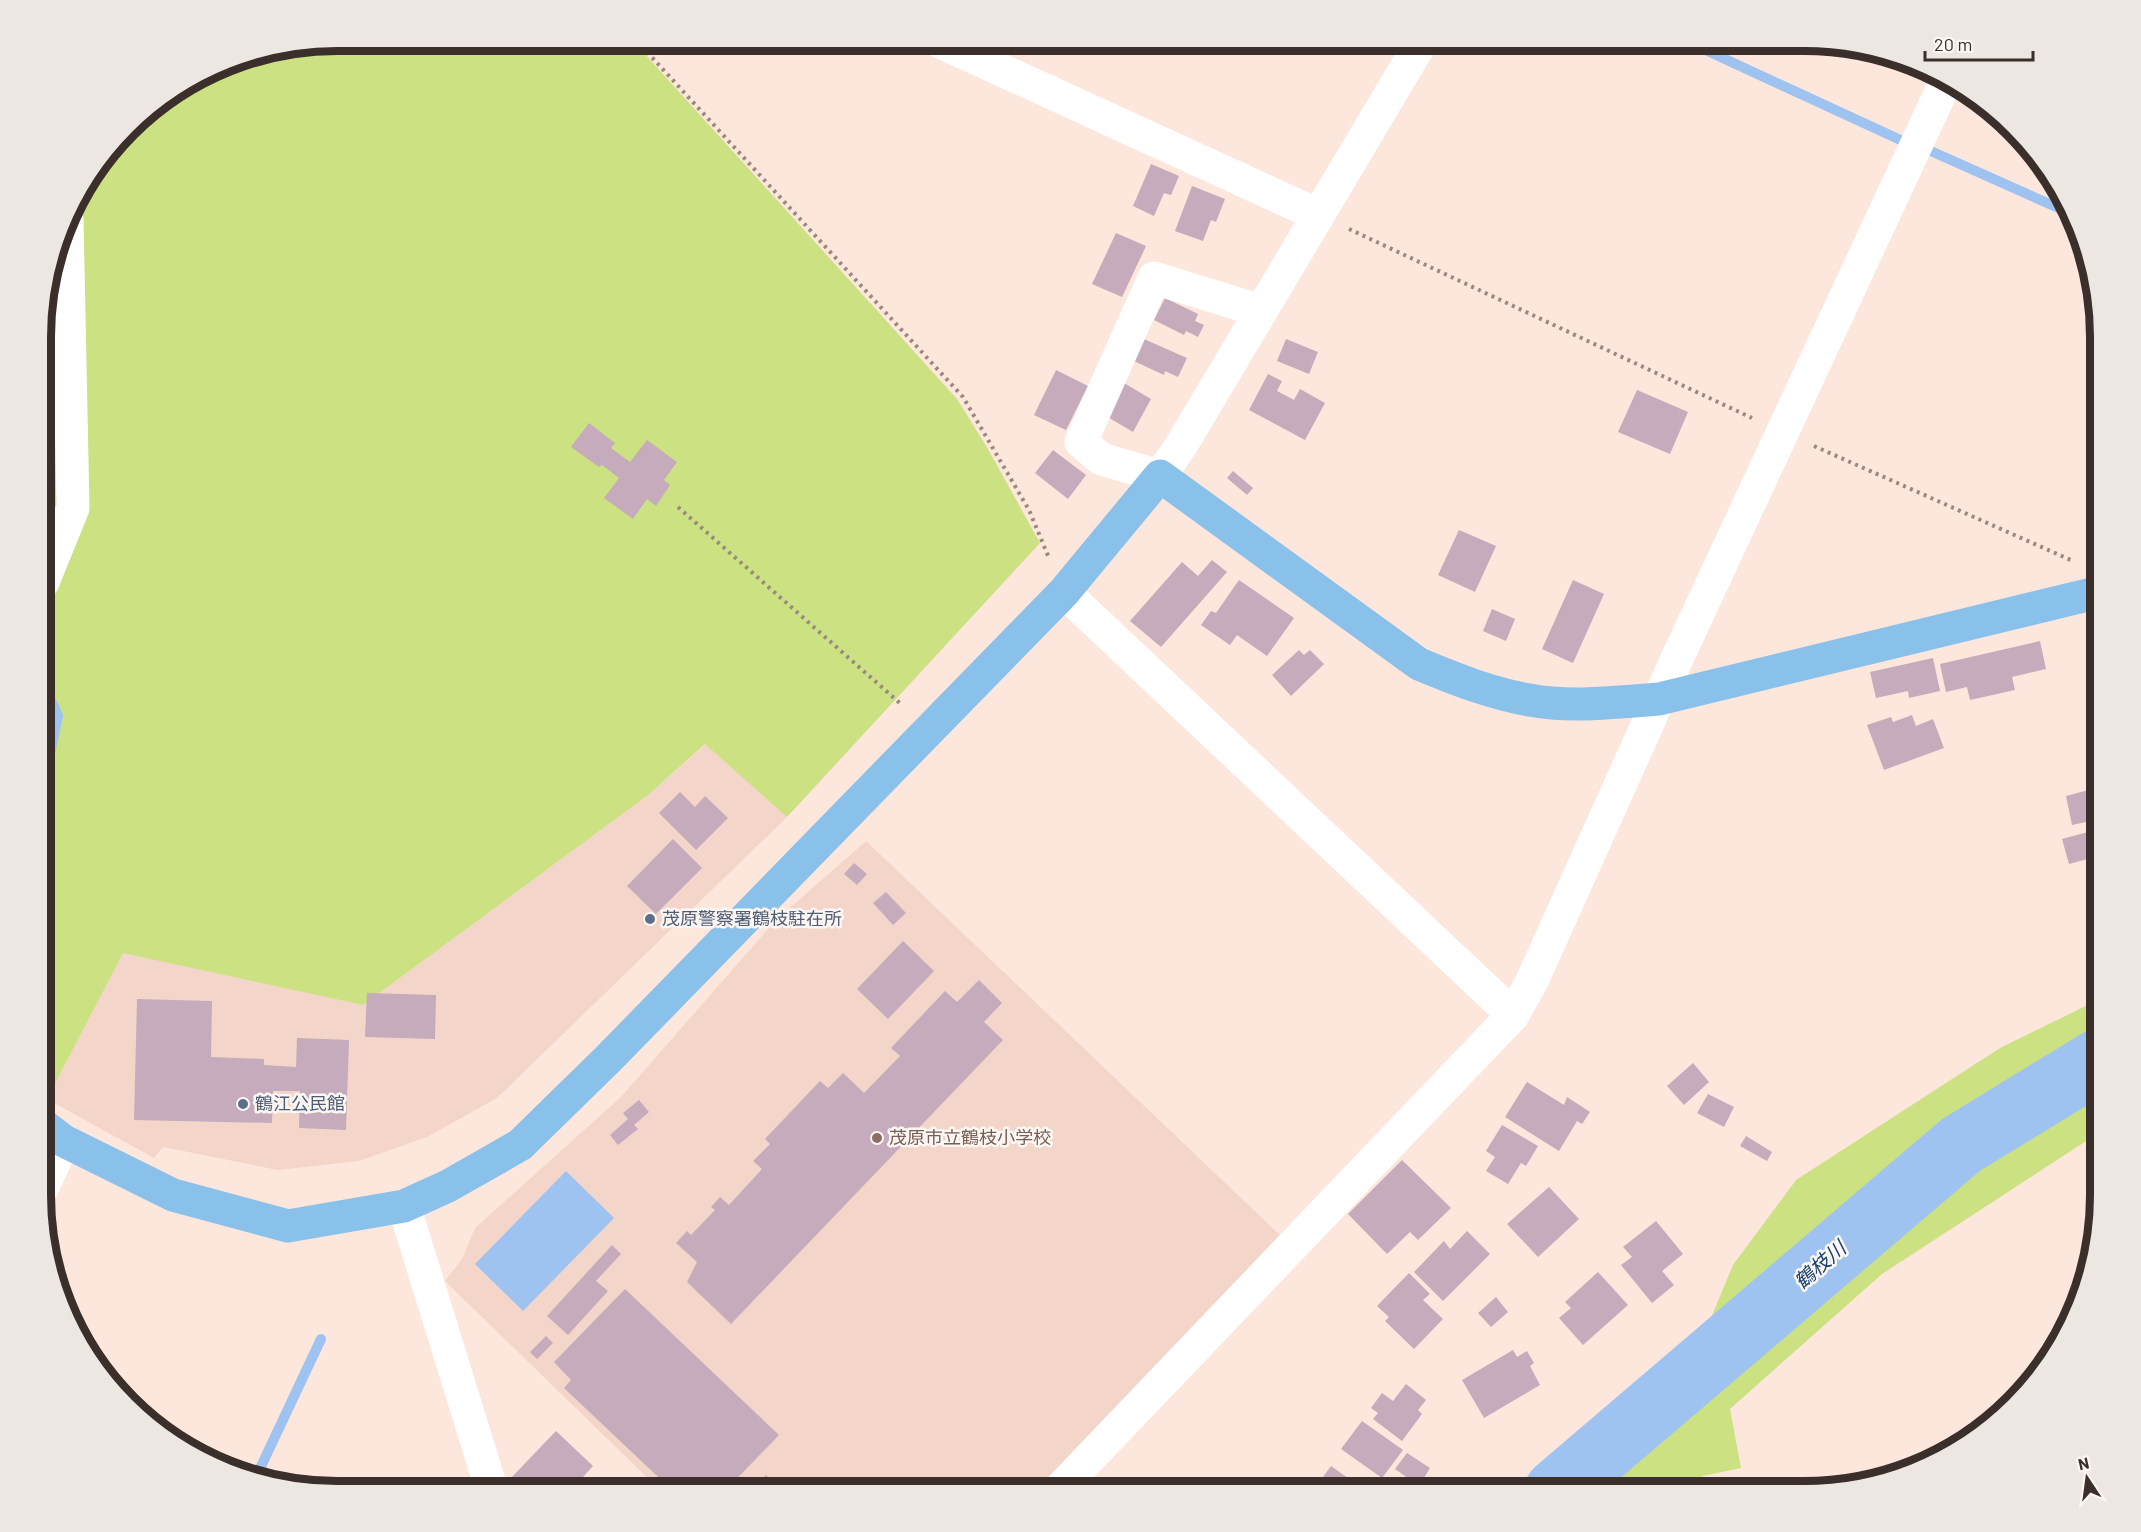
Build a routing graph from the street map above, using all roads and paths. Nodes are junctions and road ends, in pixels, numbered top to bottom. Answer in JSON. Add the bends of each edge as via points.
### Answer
{"nodes":[{"id":1,"x":646,"y":51,"type":"edge"},
{"id":2,"x":960,"y":51,"type":"edge"},
{"id":3,"x":1416,"y":51,"type":"edge"},
{"id":4,"x":1943,"y":87,"type":"edge"},
{"id":5,"x":1318,"y":215,"type":"junction"},
{"id":6,"x":67,"y":241,"type":"edge"},
{"id":7,"x":1261,"y":311,"type":"junction"},
{"id":8,"x":1784,"y":433,"type":"junction"},
{"id":9,"x":1160,"y":476,"type":"junction"},
{"id":10,"x":678,"y":507,"type":"dead end"},
{"id":11,"x":51,"y":562,"type":"edge"},
{"id":12,"x":2077,"y":563,"type":"dead end"},
{"id":13,"x":1064,"y":592,"type":"junction"},
{"id":14,"x":2090,"y":594,"type":"edge"},
{"id":15,"x":1659,"y":699,"type":"junction"},
{"id":16,"x":902,"y":705,"type":"dead end"},
{"id":17,"x":1513,"y":1015,"type":"junction"},
{"id":18,"x":54,"y":1133,"type":"edge"},
{"id":19,"x":51,"y":1148,"type":"edge"},
{"id":20,"x":404,"y":1206,"type":"junction"},
{"id":21,"x":489,"y":1481,"type":"edge"},
{"id":22,"x":1068,"y":1481,"type":"edge"}],
"edges":[{"from":1,"to":13,"type":"path","via":[[963,397],[1029,510]]},
{"from":2,"to":5,"type":"street"},
{"from":3,"to":5,"type":"street"},
{"from":4,"to":8,"type":"street"},
{"from":5,"to":7,"type":"street"},
{"from":5,"to":8,"type":"path"},
{"from":6,"to":11,"type":"street","via":[[73,508]]},
{"from":7,"to":9,"type":"street"},
{"from":7,"to":9,"type":"street","via":[[1154,278],[1081,442],[1101,459]]},
{"from":8,"to":12,"type":"path"},
{"from":8,"to":15,"type":"street"},
{"from":9,"to":13,"type":"main road"},
{"from":9,"to":15,"type":"main road","via":[[1419,664],[1467,684],[1530,700],[1589,704]]},
{"from":10,"to":16,"type":"path"},
{"from":13,"to":17,"type":"street"},
{"from":13,"to":20,"type":"main road","via":[[609,1058],[520,1144],[448,1186]]},
{"from":14,"to":15,"type":"main road"},
{"from":15,"to":17,"type":"street"},
{"from":17,"to":22,"type":"street"},
{"from":18,"to":19,"type":"street"},
{"from":18,"to":20,"type":"main road","via":[[173,1195],[288,1226]]},
{"from":20,"to":21,"type":"street"}]}
